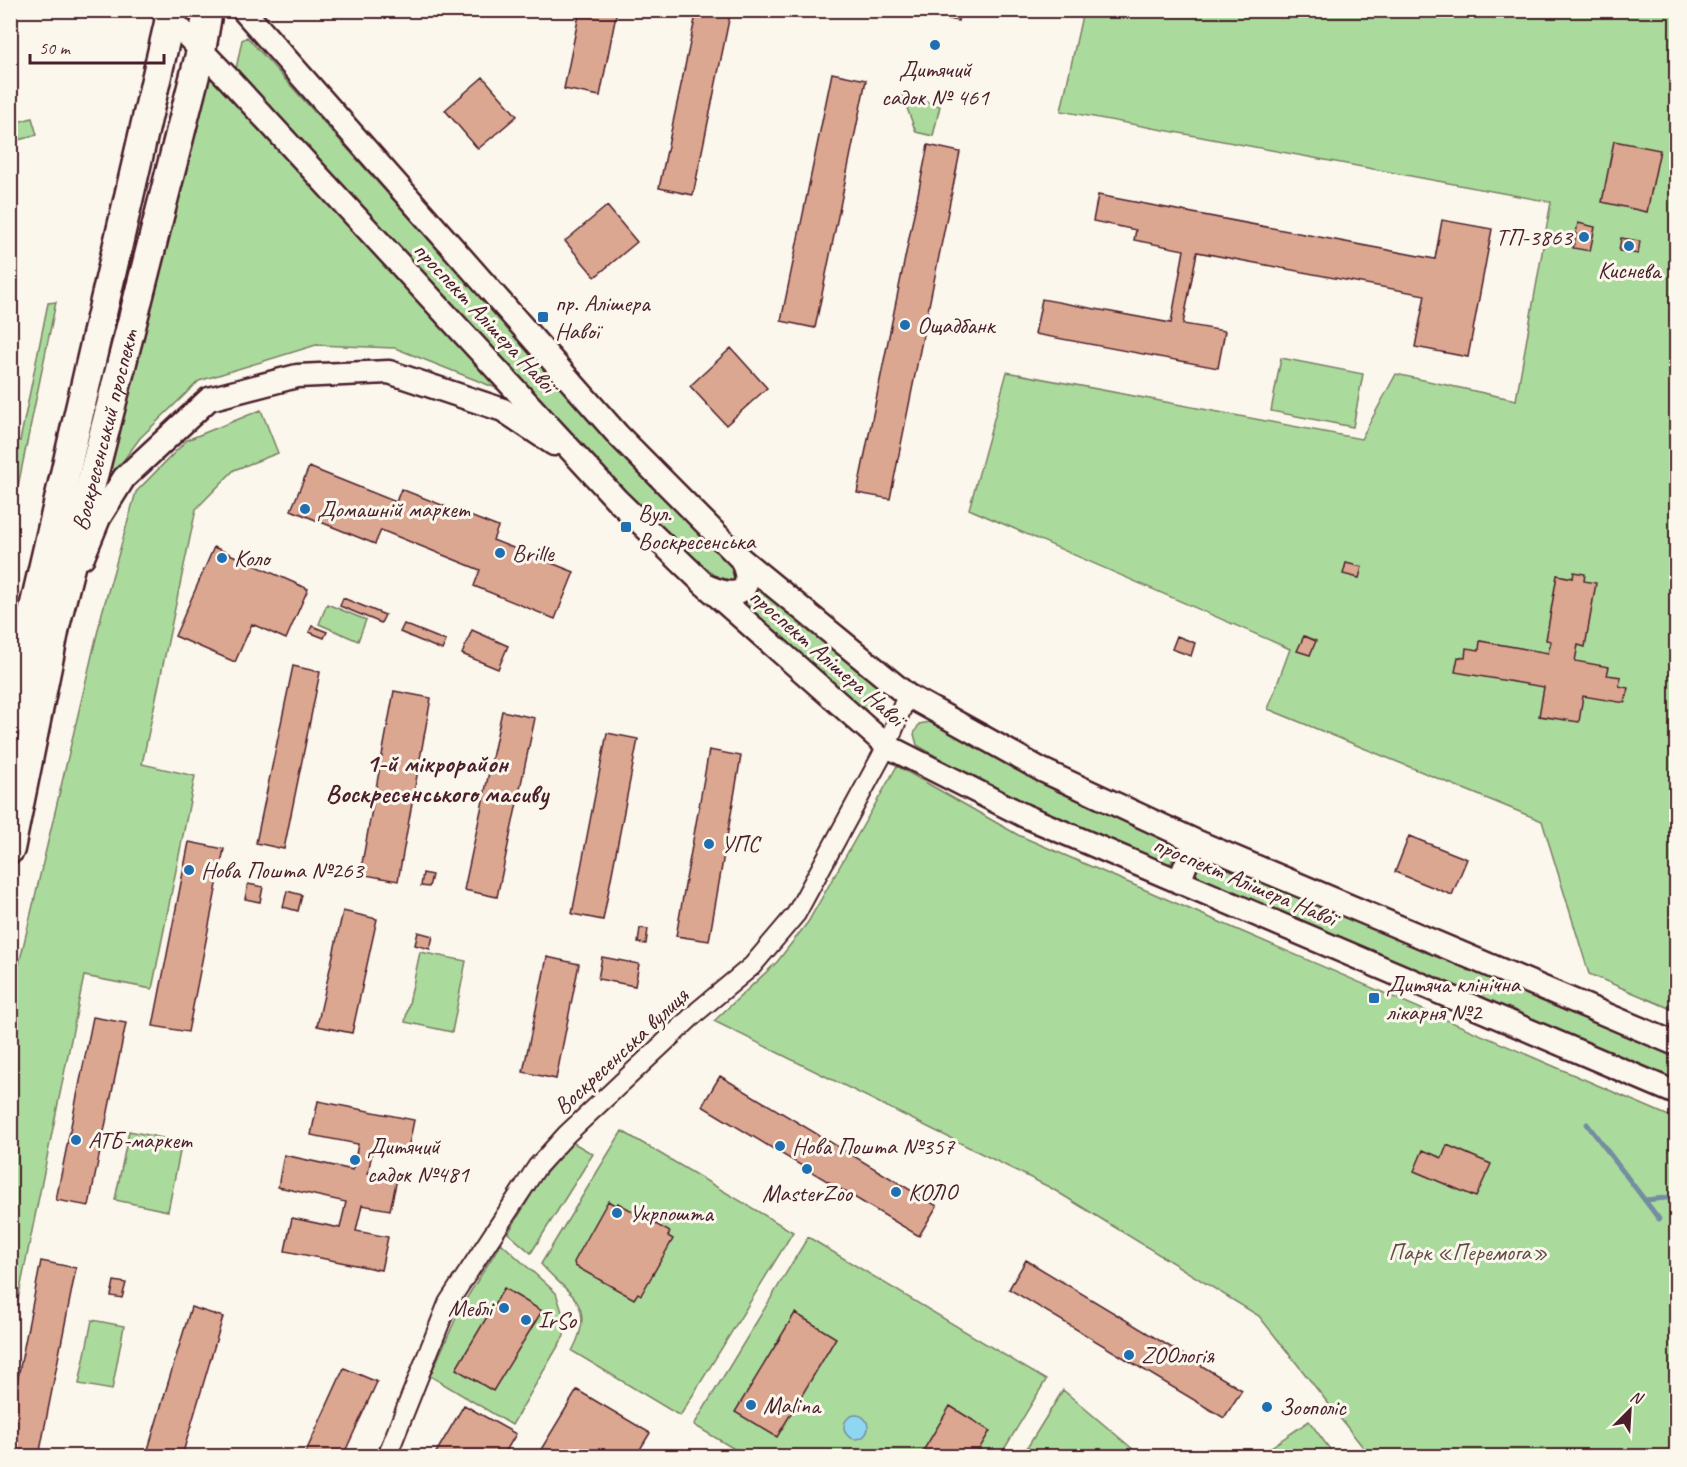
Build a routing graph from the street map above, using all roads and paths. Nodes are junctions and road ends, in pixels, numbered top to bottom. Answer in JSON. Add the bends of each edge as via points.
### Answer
{"nodes":[{"id":1,"x":208,"y":10,"type":"edge"},
{"id":2,"x":243,"y":10,"type":"edge"},
{"id":3,"x":168,"y":14,"type":"edge"},
{"id":4,"x":201,"y":51,"type":"junction"},
{"id":5,"x":584,"y":465,"type":"junction"},
{"id":6,"x":741,"y":559,"type":"junction"},
{"id":7,"x":705,"y":585,"type":"junction"},
{"id":8,"x":56,"y":622,"type":"junction"},
{"id":9,"x":907,"y":695,"type":"junction"},
{"id":10,"x":10,"y":723,"type":"edge"},
{"id":11,"x":886,"y":746,"type":"junction"},
{"id":12,"x":1195,"y":842,"type":"junction"},
{"id":13,"x":10,"y":849,"type":"edge"},
{"id":14,"x":1179,"y":882,"type":"junction"},
{"id":15,"x":1677,"y":1044,"type":"edge"},
{"id":16,"x":1677,"y":1093,"type":"edge"},
{"id":17,"x":387,"y":1456,"type":"edge"}],
"edges":[{"from":1,"to":4,"type":"main road","name":"Воскресенський проспект"},
{"from":2,"to":6,"type":"street","name":"проспект Алішера Навої","via":[[618,435]]},
{"from":3,"to":4,"type":"street","name":"проспект Алішера Навої"},
{"from":3,"to":10,"type":"main road","name":"Воскресенський проспект"},
{"from":4,"to":5,"type":"street","name":"проспект Алішера Навої"},
{"from":4,"to":8,"type":"main road","name":"Воскресенський проспект"},
{"from":5,"to":7,"type":"street","name":"проспект Алішера Навої"},
{"from":5,"to":8,"type":"street","via":[[503,410],[390,372],[297,376],[209,399],[124,478],[99,518]]},
{"from":6,"to":7,"type":"street","via":[[748,574],[747,584],[740,591],[723,594]]},
{"from":6,"to":9,"type":"street","name":"проспект Алішера Навої"},
{"from":7,"to":11,"type":"street","name":"проспект Алішера Навої"},
{"from":8,"to":13,"type":"main road","name":"Воскресенський проспект"},
{"from":9,"to":11,"type":"street","name":"Воскресенська вулиця"},
{"from":9,"to":12,"type":"street","name":"проспект Алішера Навої","via":[[1042,771]]},
{"from":11,"to":14,"type":"street","name":"проспект Алішера Навої","via":[[1025,816]]},
{"from":11,"to":17,"type":"street","name":"Воскресенська вулиця","via":[[796,914],[764,953],[567,1134],[537,1167],[448,1303]]},
{"from":12,"to":14,"type":"street"},
{"from":12,"to":15,"type":"street","name":"проспект Алішера Навої"},
{"from":14,"to":16,"type":"street","name":"проспект Алішера Навої"}]}
